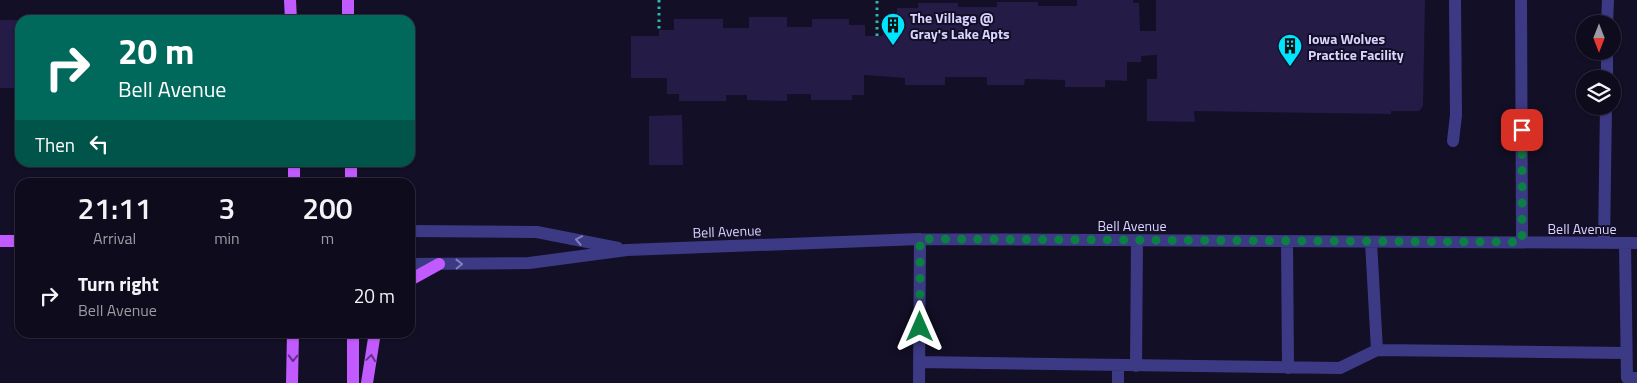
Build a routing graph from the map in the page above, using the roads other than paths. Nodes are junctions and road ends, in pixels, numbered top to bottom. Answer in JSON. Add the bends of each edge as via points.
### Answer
{"nodes":[{"id":1,"x":290,"y":0,"type":"edge"},
{"id":2,"x":348,"y":0,"type":"edge"},
{"id":3,"x":1455,"y":0,"type":"edge"},
{"id":4,"x":1521,"y":0,"type":"edge"},
{"id":5,"x":1608,"y":0,"type":"edge"},
{"id":6,"x":291,"y":15,"type":"edge"},
{"id":7,"x":348,"y":15,"type":"edge"},
{"id":8,"x":1608,"y":15,"type":"edge"},
{"id":9,"x":1606,"y":115,"type":"edge"},
{"id":10,"x":1453,"y":141,"type":"dead end"},
{"id":11,"x":415,"y":231,"type":"edge"},
{"id":12,"x":920,"y":239,"type":"junction"},
{"id":13,"x":1137,"y":240,"type":"junction"},
{"id":14,"x":0,"y":241,"type":"edge"},
{"id":15,"x":15,"y":241,"type":"edge"},
{"id":16,"x":1288,"y":241,"type":"junction"},
{"id":17,"x":1371,"y":242,"type":"junction"},
{"id":18,"x":1522,"y":242,"type":"junction"},
{"id":19,"x":1604,"y":243,"type":"junction"},
{"id":20,"x":1631,"y":243,"type":"edge"},
{"id":21,"x":627,"y":250,"type":"junction"},
{"id":22,"x":415,"y":264,"type":"edge"},
{"id":23,"x":439,"y":264,"type":"junction"},
{"id":24,"x":415,"y":277,"type":"edge"},
{"id":25,"x":293,"y":338,"type":"edge"},
{"id":26,"x":353,"y":338,"type":"edge"},
{"id":27,"x":374,"y":338,"type":"edge"},
{"id":28,"x":1377,"y":350,"type":"junction"},
{"id":29,"x":1626,"y":353,"type":"junction"},
{"id":30,"x":919,"y":362,"type":"junction"},
{"id":31,"x":1118,"y":366,"type":"junction"},
{"id":32,"x":1136,"y":366,"type":"junction"},
{"id":33,"x":1288,"y":368,"type":"junction"},
{"id":34,"x":1630,"y":380,"type":"edge"},
{"id":35,"x":292,"y":383,"type":"edge"},
{"id":36,"x":353,"y":383,"type":"edge"},
{"id":37,"x":367,"y":383,"type":"edge"},
{"id":38,"x":919,"y":383,"type":"edge"},
{"id":39,"x":1118,"y":383,"type":"edge"}],
"edges":[{"from":1,"to":6,"type":"main road"},
{"from":2,"to":7,"type":"main road"},
{"from":3,"to":10,"type":"street","via":[[1456,115]]},
{"from":4,"to":18,"type":"street"},
{"from":5,"to":8,"type":"street"},
{"from":9,"to":19,"type":"street"},
{"from":21,"to":11,"type":"street","name":"Bell Avenue","one_way":true,"via":[[537,232]]},
{"from":12,"to":13,"type":"street","name":"Bell Avenue"},
{"from":12,"to":21,"type":"street","name":"Bell Avenue"},
{"from":12,"to":30,"type":"street"},
{"from":13,"to":16,"type":"street","name":"Bell Avenue"},
{"from":13,"to":32,"type":"street"},
{"from":14,"to":15,"type":"main road"},
{"from":16,"to":17,"type":"street","name":"Bell Avenue"},
{"from":16,"to":33,"type":"street"},
{"from":17,"to":18,"type":"street","name":"Bell Avenue"},
{"from":17,"to":28,"type":"street"},
{"from":18,"to":19,"type":"street","name":"Bell Avenue"},
{"from":19,"to":20,"type":"street","name":"Bell Avenue"},
{"from":20,"to":29,"type":"street"},
{"from":23,"to":21,"type":"street","name":"Bell Avenue","one_way":true,"via":[[529,263]]},
{"from":22,"to":23,"type":"street","name":"Bell Avenue"},
{"from":23,"to":24,"type":"main road"},
{"from":25,"to":35,"type":"main road","one_way":true},
{"from":26,"to":36,"type":"main road"},
{"from":37,"to":27,"type":"main road","one_way":true},
{"from":28,"to":29,"type":"street"},
{"from":28,"to":33,"type":"street","via":[[1340,368]]},
{"from":29,"to":34,"type":"street"},
{"from":30,"to":31,"type":"street"},
{"from":30,"to":38,"type":"street"},
{"from":31,"to":32,"type":"street"},
{"from":31,"to":39,"type":"street"},
{"from":32,"to":33,"type":"street"}]}
